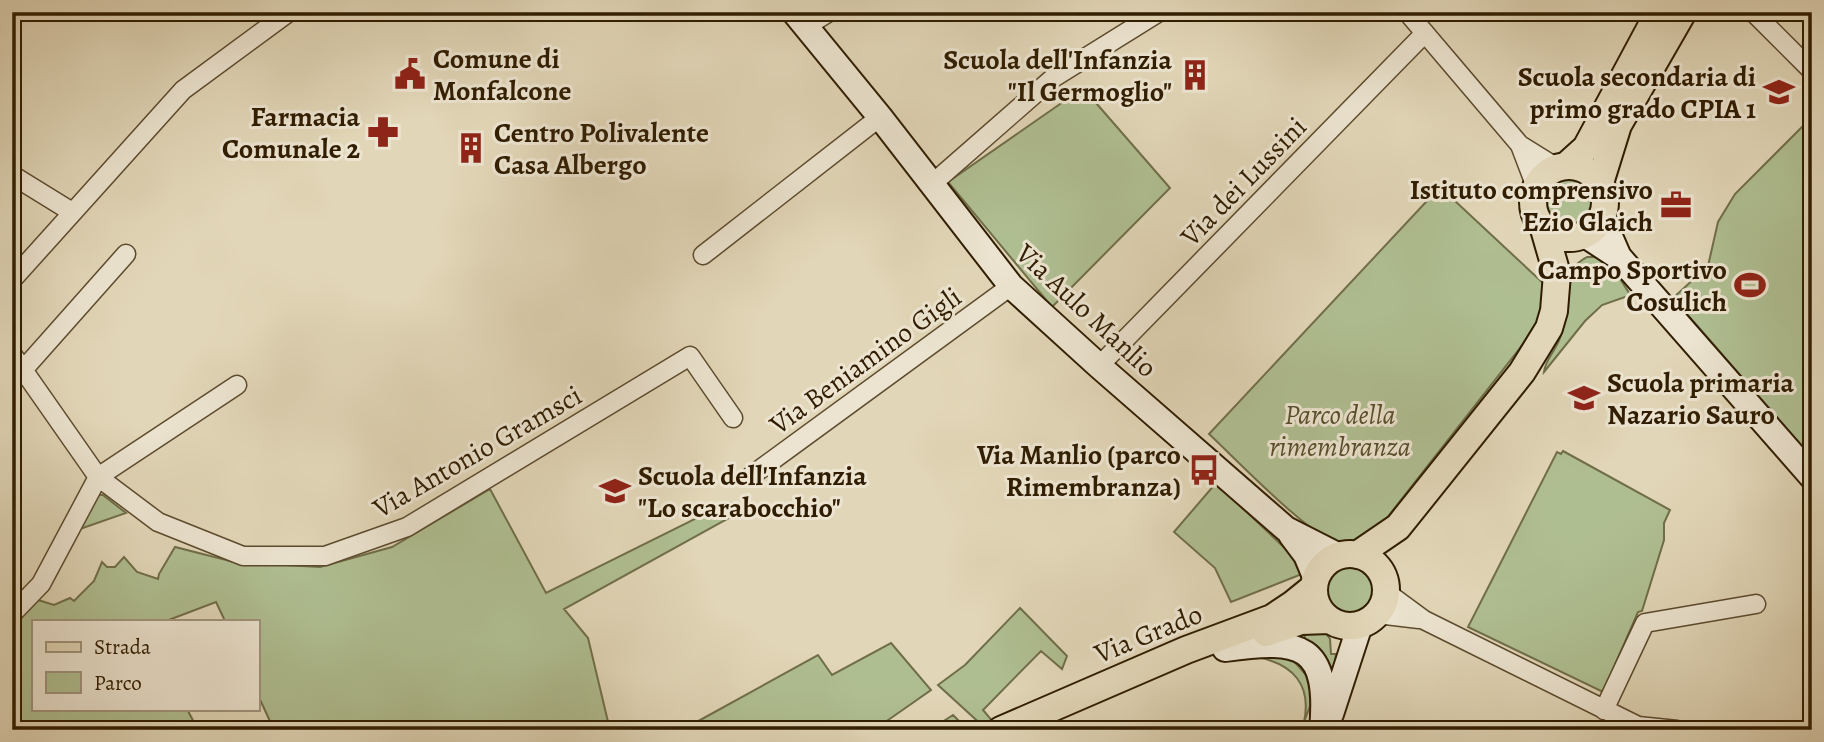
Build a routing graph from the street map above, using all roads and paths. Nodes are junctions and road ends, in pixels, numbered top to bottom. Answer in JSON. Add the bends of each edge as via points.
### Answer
{"nodes":[{"id":1,"x":289,"y":12,"type":"edge"},
{"id":2,"x":829,"y":12,"type":"edge"},
{"id":3,"x":1158,"y":12,"type":"edge"},
{"id":4,"x":1659,"y":12,"type":"edge"},
{"id":5,"x":1683,"y":12,"type":"edge"},
{"id":6,"x":1754,"y":12,"type":"edge"},
{"id":7,"x":1409,"y":13,"type":"edge"},
{"id":8,"x":800,"y":20,"type":"edge"},
{"id":9,"x":1425,"y":33,"type":"junction"},
{"id":10,"x":1812,"y":71,"type":"edge"},
{"id":11,"x":880,"y":117,"type":"junction"},
{"id":12,"x":1520,"y":145,"type":"junction"},
{"id":13,"x":1561,"y":167,"type":"junction"},
{"id":14,"x":12,"y":175,"type":"edge"},
{"id":15,"x":1600,"y":183,"type":"junction"},
{"id":16,"x":932,"y":184,"type":"junction"},
{"id":17,"x":1536,"y":187,"type":"junction"},
{"id":18,"x":72,"y":212,"type":"junction"},
{"id":19,"x":1544,"y":229,"type":"junction"},
{"id":20,"x":1587,"y":230,"type":"junction"},
{"id":21,"x":126,"y":254,"type":"dead end"},
{"id":22,"x":703,"y":255,"type":"dead end"},
{"id":23,"x":1557,"y":274,"type":"junction"},
{"id":24,"x":12,"y":280,"type":"edge"},
{"id":25,"x":1011,"y":286,"type":"junction"},
{"id":26,"x":12,"y":354,"type":"edge"},
{"id":27,"x":1098,"y":366,"type":"junction"},
{"id":28,"x":23,"y":370,"type":"junction"},
{"id":29,"x":237,"y":385,"type":"dead end"},
{"id":30,"x":733,"y":418,"type":"dead end"},
{"id":31,"x":751,"y":476,"type":"dead end"},
{"id":32,"x":98,"y":477,"type":"junction"},
{"id":33,"x":1812,"y":477,"type":"edge"},
{"id":34,"x":1398,"y":527,"type":"junction"},
{"id":35,"x":1286,"y":529,"type":"junction"},
{"id":36,"x":1348,"y":555,"type":"junction"},
{"id":37,"x":1315,"y":583,"type":"junction"},
{"id":38,"x":1756,"y":604,"type":"dead end"},
{"id":39,"x":1362,"y":608,"type":"junction"},
{"id":40,"x":12,"y":614,"type":"edge"},
{"id":41,"x":1225,"y":649,"type":"junction"},
{"id":42,"x":1604,"y":710,"type":"junction"},
{"id":43,"x":1001,"y":730,"type":"edge"},
{"id":44,"x":1040,"y":730,"type":"edge"},
{"id":45,"x":1323,"y":730,"type":"edge"},
{"id":46,"x":1677,"y":730,"type":"edge"}],
"edges":[{"from":1,"to":18,"type":"street","via":[[183,90]]},
{"from":2,"to":8,"type":"street"},
{"from":3,"to":16,"type":"street","via":[[1053,78]]},
{"from":4,"to":13,"type":"main road","via":[[1586,148]]},
{"from":5,"to":15,"type":"main road","via":[[1618,125]]},
{"from":6,"to":10,"type":"street"},
{"from":7,"to":9,"type":"street"},
{"from":8,"to":11,"type":"street","name":"Via Aulo Manlio"},
{"from":9,"to":12,"type":"street"},
{"from":9,"to":27,"type":"street","name":"Via dei Lussini"},
{"from":11,"to":16,"type":"street","name":"Via Aulo Manlio"},
{"from":11,"to":22,"type":"street"},
{"from":12,"to":13,"type":"street"},
{"from":12,"to":17,"type":"street"},
{"from":13,"to":15,"type":"main road","via":[[1585,170]]},
{"from":13,"to":17,"type":"main road"},
{"from":14,"to":18,"type":"street"},
{"from":15,"to":20,"type":"main road","via":[[1605,206]]},
{"from":16,"to":25,"type":"street","name":"Via Aulo Manlio"},
{"from":17,"to":19,"type":"main road","via":[[1533,209]]},
{"from":18,"to":24,"type":"street"},
{"from":19,"to":20,"type":"main road","via":[[1563,238]]},
{"from":19,"to":23,"type":"main road"},
{"from":20,"to":23,"type":"main road"},
{"from":20,"to":33,"type":"street","via":[[1620,258]]},
{"from":21,"to":28,"type":"street"},
{"from":23,"to":34,"type":"main road","via":[[1555,311],[1539,346]]},
{"from":25,"to":27,"type":"street","name":"Via Aulo Manlio"},
{"from":25,"to":31,"type":"street","name":"Via Beniamino Gigli"},
{"from":26,"to":28,"type":"street","name":"Via Antonio Gramsci"},
{"from":27,"to":35,"type":"street","name":"Via Aulo Manlio"},
{"from":28,"to":32,"type":"street","name":"Via Antonio Gramsci"},
{"from":29,"to":32,"type":"street"},
{"from":30,"to":32,"type":"street","name":"Via Antonio Gramsci","via":[[690,356],[407,527],[325,556],[243,556],[158,522]]},
{"from":32,"to":40,"type":"street","via":[[41,584]]},
{"from":34,"to":36,"type":"main road","name":"Via Grado"},
{"from":34,"to":39,"type":"main road"},
{"from":35,"to":36,"type":"street","name":"Via Aulo Manlio"},
{"from":35,"to":37,"type":"street","name":"Via Aulo Manlio","via":[[1306,555]]},
{"from":36,"to":37,"type":"main road","name":"Via Grado","via":[[1329,561]]},
{"from":36,"to":39,"type":"main road","via":[[1367,559]]},
{"from":37,"to":39,"type":"main road","via":[[1317,606]]},
{"from":37,"to":43,"type":"main road","name":"Via Grado","via":[[1272,618]]},
{"from":38,"to":42,"type":"street","via":[[1645,623]]},
{"from":39,"to":41,"type":"main road","name":"Via Grado","via":[[1291,624]]},
{"from":39,"to":42,"type":"street","via":[[1424,620]]},
{"from":39,"to":45,"type":"street"},
{"from":41,"to":44,"type":"main road","name":"Via Grado"},
{"from":41,"to":45,"type":"street","via":[[1284,645],[1310,658],[1323,683]]},
{"from":42,"to":46,"type":"street","via":[[1638,726]]}]}
